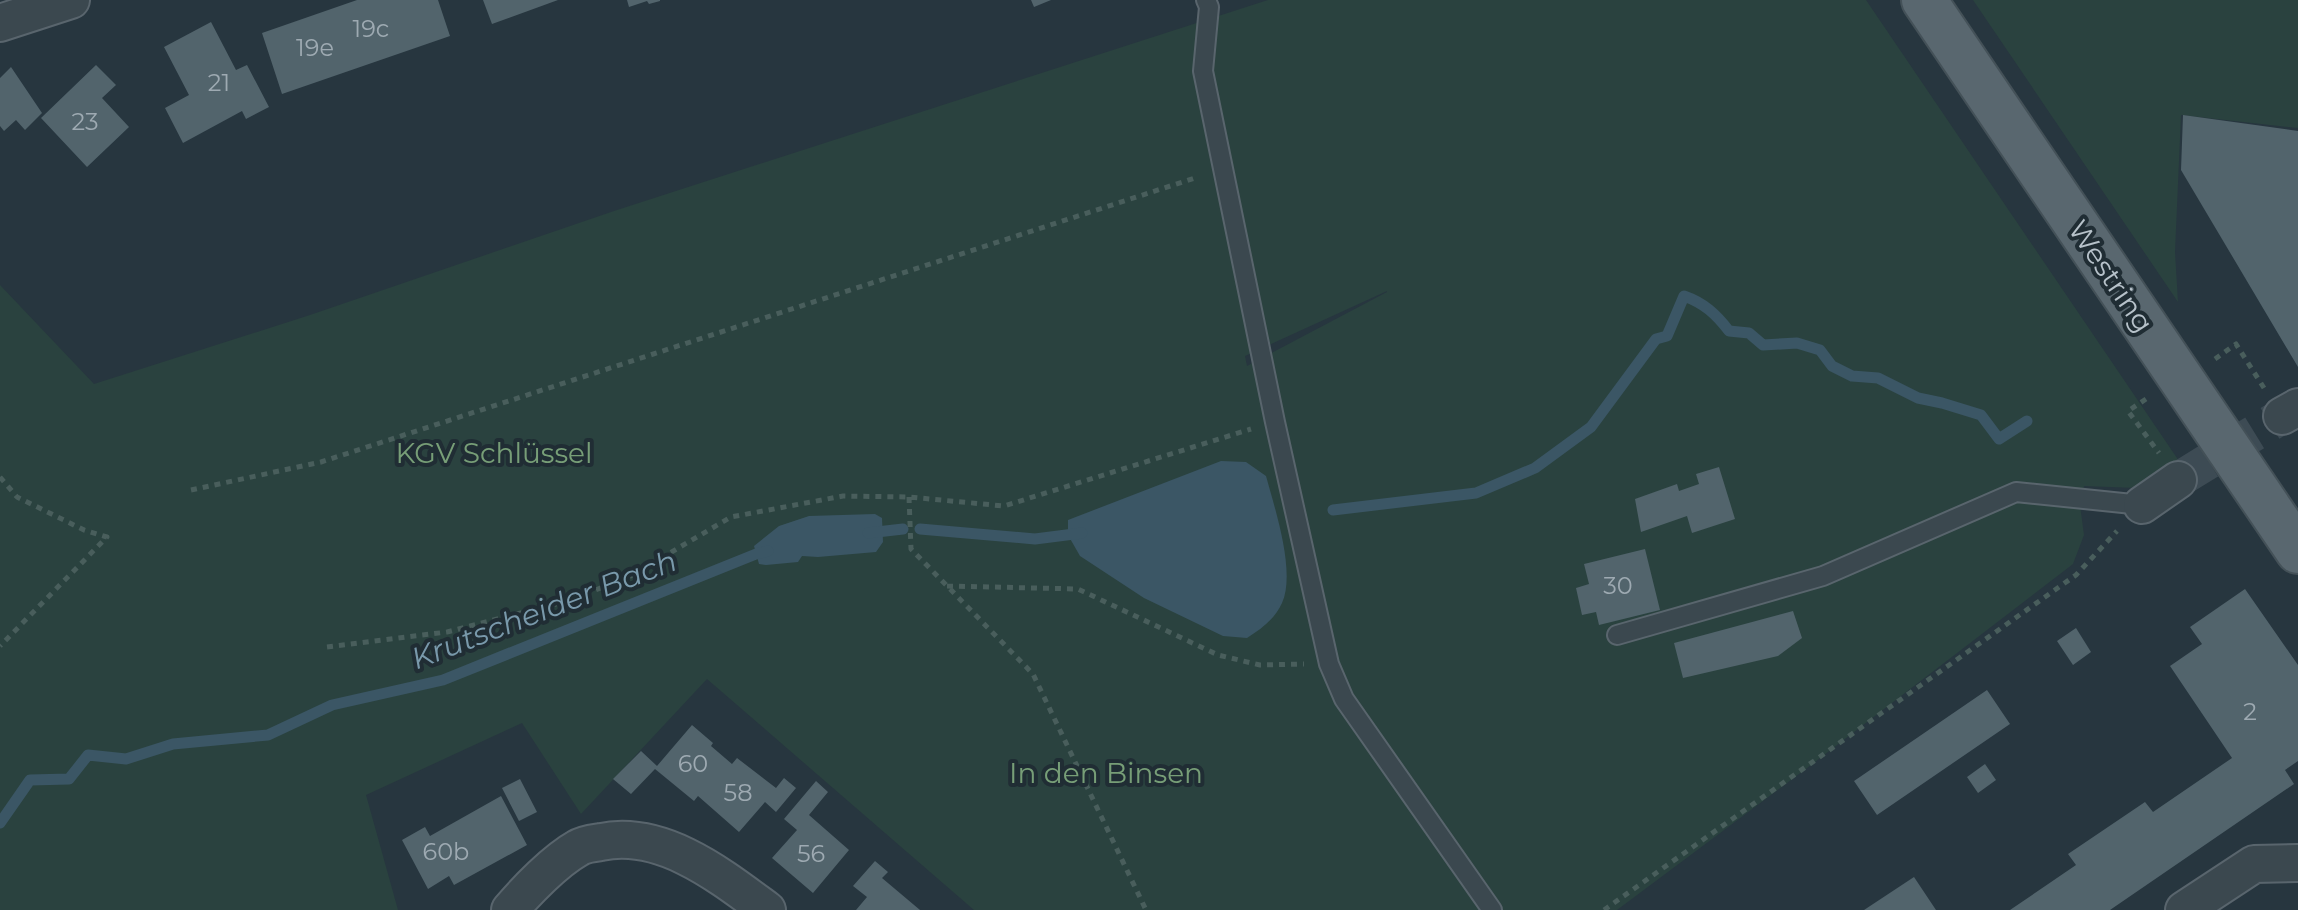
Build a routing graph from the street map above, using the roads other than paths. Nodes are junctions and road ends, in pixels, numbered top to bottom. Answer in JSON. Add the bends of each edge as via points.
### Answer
{"nodes":[{"id":1,"x":71,"y":0,"type":"edge"},
{"id":2,"x":1206,"y":0,"type":"edge"},
{"id":3,"x":1924,"y":0,"type":"edge"},
{"id":4,"x":0,"y":23,"type":"edge"},
{"id":5,"x":2178,"y":480,"type":"tunnel mouth"},
{"id":6,"x":2142,"y":505,"type":"joint"},
{"id":7,"x":2298,"y":551,"type":"edge"},
{"id":8,"x":1617,"y":635,"type":"dead end"},
{"id":9,"x":2298,"y":863,"type":"edge"},
{"id":10,"x":510,"y":910,"type":"edge"},
{"id":11,"x":767,"y":910,"type":"edge"},
{"id":12,"x":1492,"y":910,"type":"edge"},
{"id":13,"x":2184,"y":910,"type":"edge"}],
"edges":[{"from":1,"to":4,"type":"street"},
{"from":2,"to":12,"type":"lane","via":[[1203,71],[1329,664],[1344,699]]},
{"from":3,"to":7,"type":"main road","name":"Westring","via":[[2192,372]]},
{"from":5,"to":6,"type":"street"},
{"from":6,"to":8,"type":"lane","via":[[2016,492],[1823,576]]},
{"from":9,"to":13,"type":"street","via":[[2254,864]]},
{"from":10,"to":11,"type":"street","via":[[580,846],[611,840],[646,842],[687,857]]}]}
